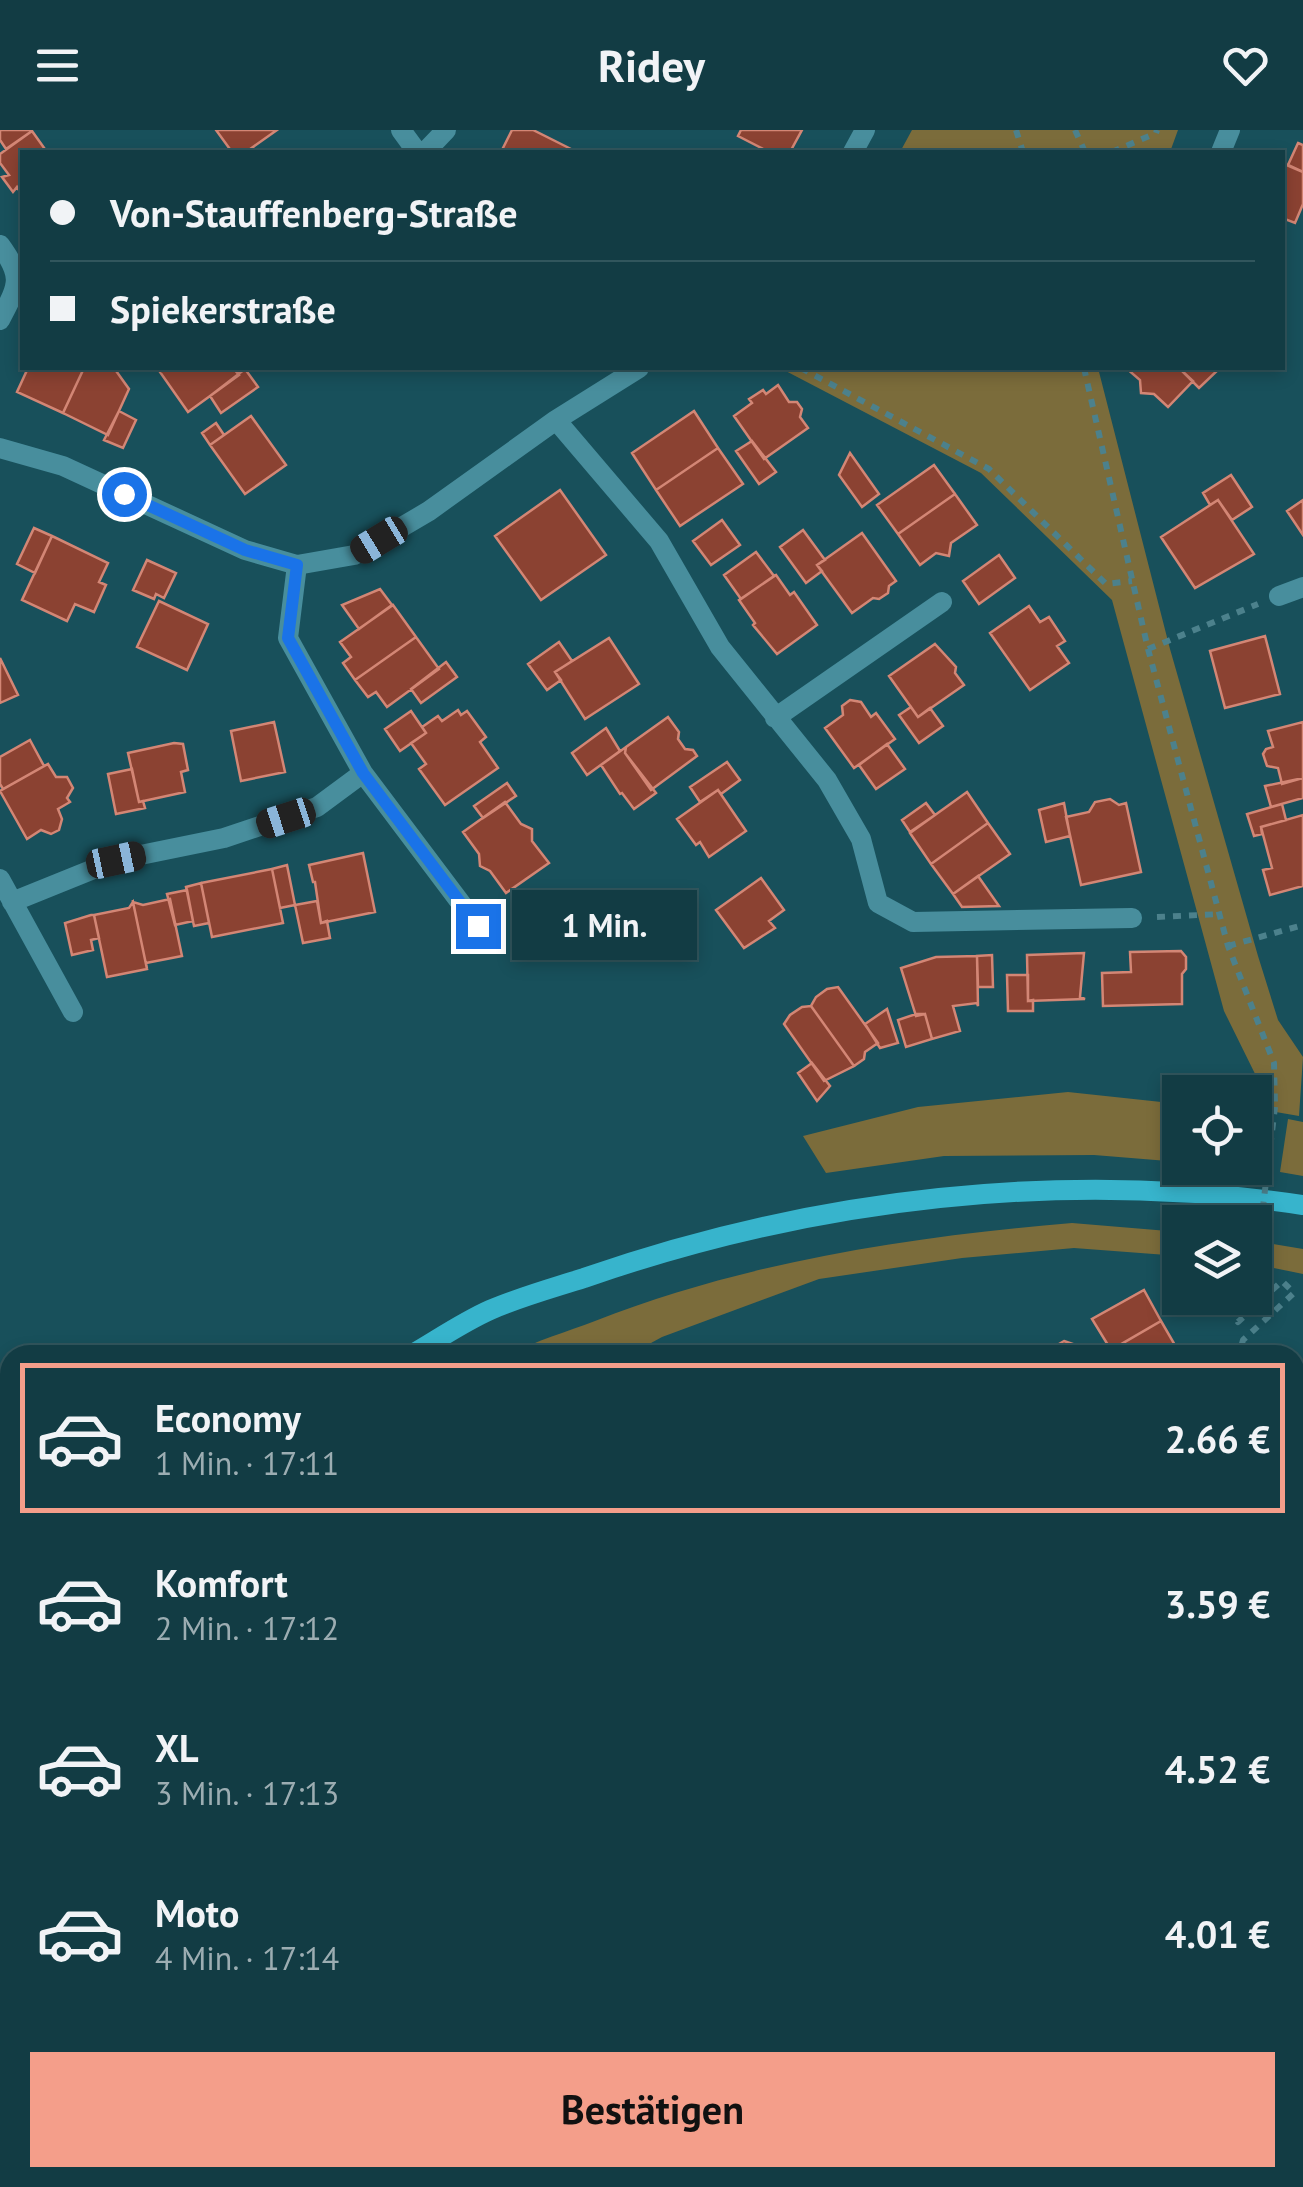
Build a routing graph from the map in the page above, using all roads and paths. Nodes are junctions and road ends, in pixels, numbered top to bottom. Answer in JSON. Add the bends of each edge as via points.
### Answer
{"nodes":[{"id":1,"x":446,"y":130,"type":"edge"},
{"id":2,"x":1157,"y":130,"type":"edge"},
{"id":3,"x":427,"y":150,"type":"edge"},
{"id":4,"x":1116,"y":150,"type":"edge"},
{"id":5,"x":0,"y":245,"type":"edge"},
{"id":6,"x":0,"y":320,"type":"edge"},
{"id":7,"x":637,"y":370,"type":"edge"},
{"id":8,"x":805,"y":370,"type":"edge"},
{"id":9,"x":1084,"y":370,"type":"edge"},
{"id":10,"x":556,"y":420,"type":"junction"},
{"id":11,"x":0,"y":448,"type":"edge"},
{"id":12,"x":297,"y":565,"type":"junction"},
{"id":13,"x":1132,"y":582,"type":"junction"},
{"id":14,"x":1303,"y":587,"type":"edge"},
{"id":15,"x":1278,"y":596,"type":"joint"},
{"id":16,"x":942,"y":602,"type":"dead end"},
{"id":17,"x":1148,"y":649,"type":"junction"},
{"id":18,"x":775,"y":718,"type":"junction"},
{"id":19,"x":363,"y":773,"type":"junction"},
{"id":20,"x":0,"y":880,"type":"edge"},
{"id":21,"x":12,"y":902,"type":"junction"},
{"id":22,"x":1220,"y":914,"type":"junction"},
{"id":23,"x":1132,"y":918,"type":"joint"},
{"id":24,"x":1303,"y":924,"type":"edge"},
{"id":25,"x":478,"y":926,"type":"dead end"},
{"id":26,"x":1228,"y":946,"type":"junction"},
{"id":27,"x":73,"y":1012,"type":"dead end"},
{"id":28,"x":1263,"y":1205,"type":"edge"},
{"id":29,"x":1303,"y":1205,"type":"edge"},
{"id":30,"x":1272,"y":1290,"type":"edge"},
{"id":31,"x":1272,"y":1313,"type":"edge"},
{"id":32,"x":1270,"y":1315,"type":"edge"},
{"id":33,"x":429,"y":1345,"type":"edge"},
{"id":34,"x":1242,"y":1345,"type":"edge"}],
"edges":[{"from":1,"to":3,"type":"street"},
{"from":2,"to":4,"type":"path"},
{"from":5,"to":6,"type":"street","via":[[16,267],[15,290]]},
{"from":7,"to":10,"type":"street"},
{"from":8,"to":13,"type":"path","via":[[989,468],[1106,584]]},
{"from":9,"to":13,"type":"path"},
{"from":10,"to":12,"type":"street","via":[[354,555]]},
{"from":10,"to":18,"type":"street","via":[[659,541],[720,648]]},
{"from":11,"to":12,"type":"street","via":[[63,466],[245,550]]},
{"from":12,"to":19,"type":"street","via":[[288,638]]},
{"from":13,"to":17,"type":"path"},
{"from":14,"to":15,"type":"street"},
{"from":15,"to":17,"type":"path"},
{"from":16,"to":18,"type":"street"},
{"from":17,"to":22,"type":"path"},
{"from":18,"to":23,"type":"street","via":[[827,780],[861,839],[878,903],[913,922]]},
{"from":19,"to":21,"type":"street","via":[[317,808],[224,838],[116,860]]},
{"from":19,"to":25,"type":"street"},
{"from":20,"to":21,"type":"street"},
{"from":21,"to":27,"type":"street"},
{"from":22,"to":23,"type":"path"},
{"from":22,"to":26,"type":"path"},
{"from":24,"to":26,"type":"path"},
{"from":26,"to":28,"type":"path","bridge":true,"via":[[1274,1064]]},
{"from":29,"to":33,"type":"main road","via":[[1092,1188],[946,1196],[803,1217],[647,1256],[490,1310]]},
{"from":30,"to":31,"type":"path","via":[[1282,1281],[1294,1293]]},
{"from":32,"to":34,"type":"path"}]}
